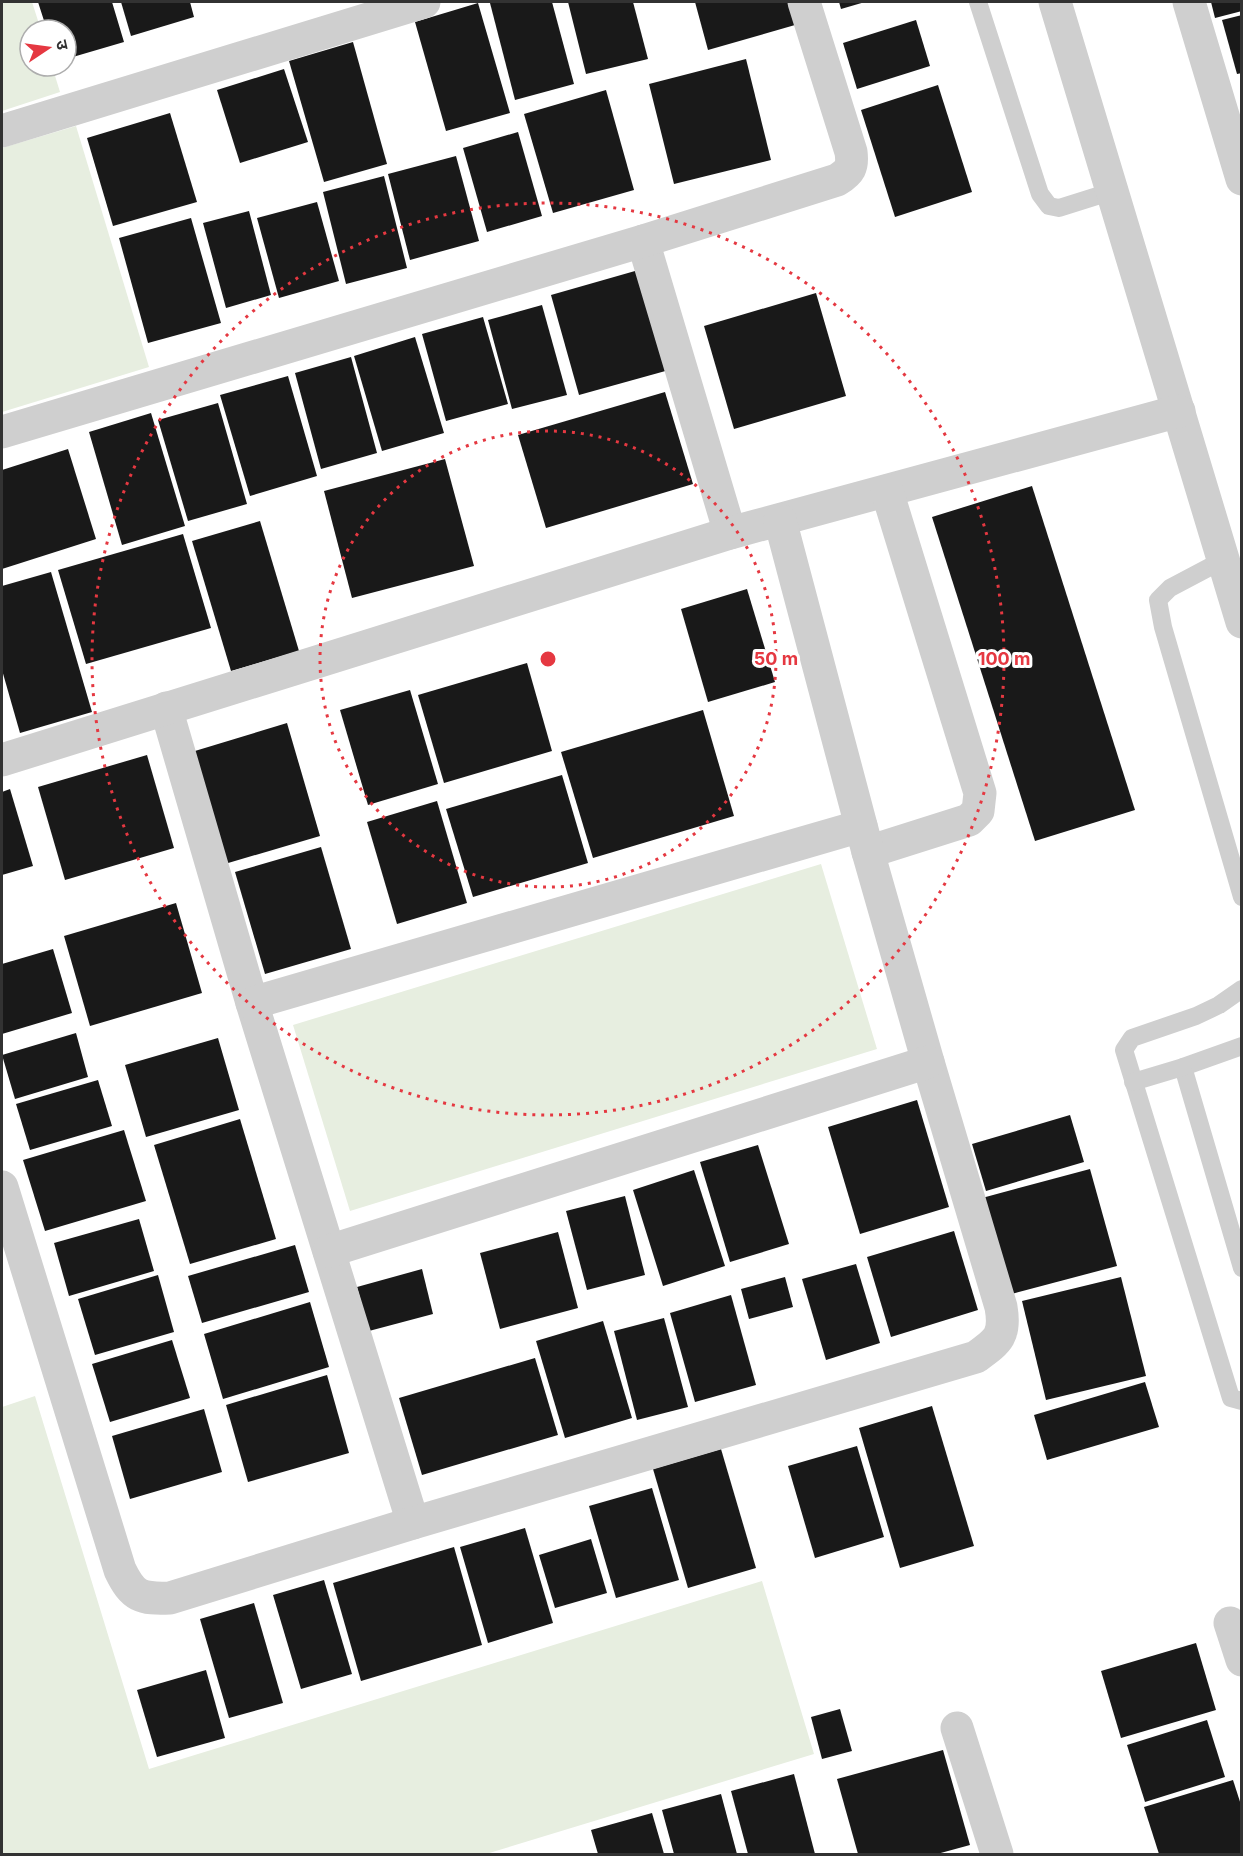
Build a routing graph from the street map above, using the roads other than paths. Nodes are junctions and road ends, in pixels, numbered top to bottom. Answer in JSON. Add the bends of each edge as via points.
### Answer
{"nodes":[{"id":1,"x":424,"y":2,"type":"edge"},
{"id":2,"x":804,"y":2,"type":"edge"},
{"id":3,"x":978,"y":2,"type":"edge"},
{"id":4,"x":1055,"y":2,"type":"edge"},
{"id":5,"x":1189,"y":2,"type":"edge"},
{"id":6,"x":2,"y":131,"type":"edge"},
{"id":7,"x":1242,"y":179,"type":"edge"},
{"id":8,"x":1113,"y":191,"type":"junction"},
{"id":9,"x":643,"y":241,"type":"junction"},
{"id":10,"x":1179,"y":411,"type":"junction"},
{"id":11,"x":2,"y":432,"type":"edge"},
{"id":12,"x":886,"y":491,"type":"junction"},
{"id":13,"x":780,"y":520,"type":"junction"},
{"id":14,"x":730,"y":533,"type":"junction"},
{"id":15,"x":1223,"y":560,"type":"junction"},
{"id":16,"x":1242,"y":622,"type":"edge"},
{"id":17,"x":166,"y":708,"type":"junction"},
{"id":18,"x":2,"y":760,"type":"edge"},
{"id":19,"x":865,"y":839,"type":"junction"},
{"id":20,"x":1242,"y":897,"type":"edge"},
{"id":21,"x":1242,"y":989,"type":"edge"},
{"id":22,"x":252,"y":1003,"type":"junction"},
{"id":23,"x":1242,"y":1046,"type":"edge"},
{"id":24,"x":928,"y":1062,"type":"junction"},
{"id":25,"x":1183,"y":1067,"type":"junction"},
{"id":26,"x":1133,"y":1082,"type":"junction"},
{"id":27,"x":2,"y":1187,"type":"edge"},
{"id":28,"x":329,"y":1251,"type":"junction"},
{"id":29,"x":1242,"y":1268,"type":"edge"},
{"id":30,"x":1242,"y":1401,"type":"edge"},
{"id":31,"x":413,"y":1523,"type":"junction"},
{"id":32,"x":1230,"y":1623,"type":"dead end"},
{"id":33,"x":1242,"y":1660,"type":"edge"},
{"id":34,"x":957,"y":1728,"type":"dead end"},
{"id":35,"x":992,"y":1853,"type":"edge"}],
"edges":[{"from":1,"to":6,"type":"street"},
{"from":2,"to":9,"type":"street","via":[[851,152],[849,172],[837,180]]},
{"from":3,"to":8,"type":"lane","via":[[1040,194],[1049,206],[1059,208]]},
{"from":4,"to":8,"type":"street"},
{"from":5,"to":7,"type":"street"},
{"from":8,"to":10,"type":"street"},
{"from":9,"to":11,"type":"street"},
{"from":9,"to":14,"type":"street"},
{"from":10,"to":12,"type":"street"},
{"from":10,"to":15,"type":"street"},
{"from":12,"to":13,"type":"street"},
{"from":12,"to":19,"type":"street","via":[[980,793],[978,811],[969,820]]},
{"from":13,"to":14,"type":"street"},
{"from":13,"to":19,"type":"street"},
{"from":14,"to":17,"type":"street"},
{"from":15,"to":16,"type":"street"},
{"from":15,"to":20,"type":"lane","via":[[1170,588],[1158,600]]},
{"from":17,"to":18,"type":"street"},
{"from":17,"to":22,"type":"street"},
{"from":19,"to":22,"type":"street"},
{"from":19,"to":24,"type":"street"},
{"from":21,"to":26,"type":"lane","via":[[1196,1016],[1132,1038],[1124,1050]]},
{"from":22,"to":28,"type":"street"},
{"from":23,"to":25,"type":"lane"},
{"from":24,"to":28,"type":"street"},
{"from":24,"to":31,"type":"street","via":[[1001,1307],[1004,1326],[994,1344],[976,1358]]},
{"from":25,"to":26,"type":"lane"},
{"from":25,"to":29,"type":"lane"},
{"from":26,"to":30,"type":"lane","via":[[1231,1398]]},
{"from":27,"to":31,"type":"street","via":[[128,1587],[146,1599],[170,1598]]},
{"from":28,"to":31,"type":"street"},
{"from":32,"to":33,"type":"street"},
{"from":34,"to":35,"type":"street"}]}
